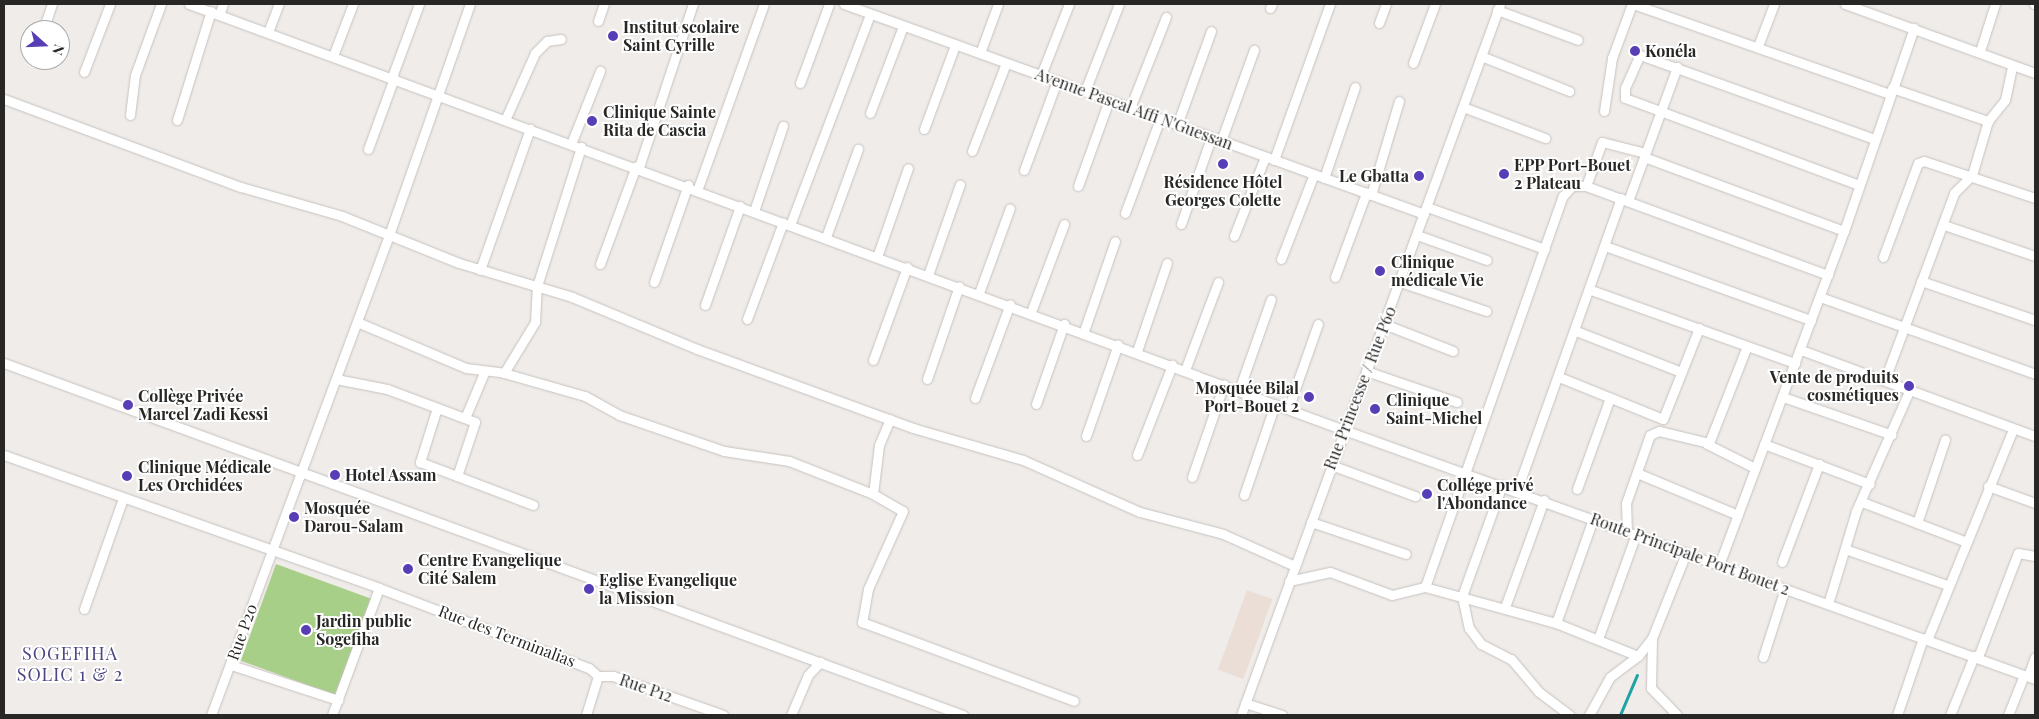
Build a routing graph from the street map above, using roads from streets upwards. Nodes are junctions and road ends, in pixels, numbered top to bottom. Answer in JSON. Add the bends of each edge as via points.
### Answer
{"nodes":[{"id":1,"x":52,"y":4,"type":"edge"},
{"id":2,"x":110,"y":4,"type":"edge"},
{"id":3,"x":161,"y":4,"type":"edge"},
{"id":4,"x":189,"y":4,"type":"edge"},
{"id":5,"x":223,"y":4,"type":"edge"},
{"id":6,"x":279,"y":4,"type":"edge"},
{"id":7,"x":353,"y":4,"type":"edge"},
{"id":8,"x":419,"y":4,"type":"edge"},
{"id":9,"x":470,"y":4,"type":"edge"},
{"id":10,"x":604,"y":4,"type":"edge"},
{"id":11,"x":693,"y":4,"type":"edge"},
{"id":12,"x":764,"y":4,"type":"edge"},
{"id":13,"x":829,"y":4,"type":"edge"},
{"id":14,"x":844,"y":4,"type":"edge"},
{"id":15,"x":998,"y":4,"type":"edge"},
{"id":16,"x":1069,"y":4,"type":"edge"},
{"id":17,"x":1118,"y":4,"type":"edge"},
{"id":18,"x":1330,"y":4,"type":"edge"},
{"id":19,"x":1386,"y":4,"type":"edge"},
{"id":20,"x":1435,"y":4,"type":"edge"},
{"id":21,"x":1632,"y":4,"type":"edge"},
{"id":22,"x":1774,"y":4,"type":"edge"},
{"id":23,"x":1845,"y":4,"type":"edge"},
{"id":24,"x":1995,"y":4,"type":"edge"},
{"id":25,"x":1499,"y":7,"type":"edge"},
{"id":26,"x":215,"y":13,"type":"junction"},
{"id":27,"x":870,"y":14,"type":"junction"},
{"id":28,"x":1166,"y":17,"type":"dead end"},
{"id":29,"x":46,"y":20,"type":"edge"},
{"id":30,"x":598,"y":21,"type":"dead end"},
{"id":31,"x":1379,"y":23,"type":"dead end"},
{"id":32,"x":903,"y":26,"type":"junction"},
{"id":33,"x":1914,"y":28,"type":"junction"},
{"id":34,"x":1211,"y":31,"type":"dead end"},
{"id":35,"x":268,"y":32,"type":"junction"},
{"id":36,"x":561,"y":39,"type":"dead end"},
{"id":37,"x":1578,"y":40,"type":"dead end"},
{"id":38,"x":955,"y":45,"type":"junction"},
{"id":39,"x":1758,"y":46,"type":"junction"},
{"id":40,"x":1254,"y":50,"type":"dead end"},
{"id":41,"x":1980,"y":51,"type":"junction"},
{"id":42,"x":980,"y":53,"type":"junction"},
{"id":43,"x":333,"y":56,"type":"junction"},
{"id":44,"x":1481,"y":56,"type":"junction"},
{"id":45,"x":1006,"y":63,"type":"junction"},
{"id":46,"x":1413,"y":63,"type":"dead end"},
{"id":47,"x":2012,"y":66,"type":"junction"},
{"id":48,"x":1677,"y":67,"type":"junction"},
{"id":49,"x":600,"y":71,"type":"dead end"},
{"id":50,"x":84,"y":72,"type":"dead end"},
{"id":51,"x":2035,"y":74,"type":"edge"},
{"id":52,"x":1040,"y":75,"type":"junction"},
{"id":53,"x":393,"y":78,"type":"junction"},
{"id":54,"x":1057,"y":81,"type":"junction"},
{"id":55,"x":800,"y":83,"type":"dead end"},
{"id":56,"x":1355,"y":87,"type":"dead end"},
{"id":57,"x":1085,"y":91,"type":"junction"},
{"id":58,"x":1569,"y":91,"type":"dead end"},
{"id":59,"x":1891,"y":91,"type":"junction"},
{"id":60,"x":437,"y":94,"type":"junction"},
{"id":61,"x":4,"y":99,"type":"edge"},
{"id":62,"x":1109,"y":100,"type":"junction"},
{"id":63,"x":1399,"y":101,"type":"dead end"},
{"id":64,"x":1463,"y":107,"type":"junction"},
{"id":65,"x":1130,"y":108,"type":"junction"},
{"id":66,"x":1604,"y":111,"type":"dead end"},
{"id":67,"x":1660,"y":112,"type":"junction"},
{"id":68,"x":870,"y":113,"type":"dead end"},
{"id":69,"x":130,"y":115,"type":"dead end"},
{"id":70,"x":1160,"y":119,"type":"junction"},
{"id":71,"x":176,"y":120,"type":"dead end"},
{"id":72,"x":506,"y":120,"type":"junction"},
{"id":73,"x":1988,"y":121,"type":"junction"},
{"id":74,"x":1177,"y":125,"type":"junction"},
{"id":75,"x":783,"y":126,"type":"dead end"},
{"id":76,"x":530,"y":129,"type":"junction"},
{"id":77,"x":924,"y":129,"type":"dead end"},
{"id":78,"x":1211,"y":138,"type":"junction"},
{"id":79,"x":1544,"y":138,"type":"dead end"},
{"id":80,"x":1874,"y":139,"type":"junction"},
{"id":81,"x":1221,"y":141,"type":"junction"},
{"id":82,"x":571,"y":144,"type":"junction"},
{"id":83,"x":581,"y":148,"type":"junction"},
{"id":84,"x":368,"y":149,"type":"dead end"},
{"id":85,"x":858,"y":149,"type":"dead end"},
{"id":86,"x":972,"y":151,"type":"dead end"},
{"id":87,"x":1645,"y":155,"type":"junction"},
{"id":88,"x":1265,"y":157,"type":"junction"},
{"id":89,"x":1274,"y":160,"type":"junction"},
{"id":90,"x":638,"y":167,"type":"junction"},
{"id":91,"x":908,"y":168,"type":"dead end"},
{"id":92,"x":1024,"y":170,"type":"dead end"},
{"id":93,"x":1314,"y":174,"type":"junction"},
{"id":94,"x":1972,"y":175,"type":"junction"},
{"id":95,"x":1324,"y":178,"type":"junction"},
{"id":96,"x":960,"y":184,"type":"dead end"},
{"id":97,"x":688,"y":185,"type":"junction"},
{"id":98,"x":1858,"y":185,"type":"junction"},
{"id":99,"x":1078,"y":186,"type":"dead end"},
{"id":100,"x":1586,"y":186,"type":"junction"},
{"id":101,"x":698,"y":188,"type":"junction"},
{"id":102,"x":1368,"y":194,"type":"junction"},
{"id":103,"x":2035,"y":198,"type":"edge"},
{"id":104,"x":1625,"y":199,"type":"junction"},
{"id":105,"x":740,"y":206,"type":"junction"},
{"id":106,"x":1010,"y":208,"type":"dead end"},
{"id":107,"x":754,"y":211,"type":"junction"},
{"id":108,"x":1426,"y":211,"type":"junction"},
{"id":109,"x":1125,"y":213,"type":"dead end"},
{"id":110,"x":787,"y":224,"type":"junction"},
{"id":111,"x":1064,"y":224,"type":"dead end"},
{"id":112,"x":1181,"y":224,"type":"dead end"},
{"id":113,"x":1944,"y":225,"type":"junction"},
{"id":114,"x":1844,"y":231,"type":"junction"},
{"id":115,"x":389,"y":235,"type":"junction"},
{"id":116,"x":1417,"y":235,"type":"junction"},
{"id":117,"x":1234,"y":236,"type":"dead end"},
{"id":118,"x":826,"y":238,"type":"junction"},
{"id":119,"x":1115,"y":241,"type":"dead end"},
{"id":120,"x":1605,"y":246,"type":"junction"},
{"id":121,"x":1545,"y":249,"type":"junction"},
{"id":122,"x":2035,"y":256,"type":"edge"},
{"id":123,"x":877,"y":257,"type":"junction"},
{"id":124,"x":1883,"y":257,"type":"dead end"},
{"id":125,"x":1281,"y":259,"type":"dead end"},
{"id":126,"x":1487,"y":260,"type":"dead end"},
{"id":127,"x":1167,"y":263,"type":"dead end"},
{"id":128,"x":600,"y":264,"type":"dead end"},
{"id":129,"x":907,"y":267,"type":"junction"},
{"id":130,"x":480,"y":270,"type":"junction"},
{"id":131,"x":928,"y":274,"type":"junction"},
{"id":132,"x":1828,"y":275,"type":"junction"},
{"id":133,"x":1335,"y":277,"type":"dead end"},
{"id":134,"x":1921,"y":280,"type":"junction"},
{"id":135,"x":654,"y":282,"type":"dead end"},
{"id":136,"x":1218,"y":282,"type":"dead end"},
{"id":137,"x":1400,"y":282,"type":"junction"},
{"id":138,"x":537,"y":286,"type":"junction"},
{"id":139,"x":959,"y":286,"type":"junction"},
{"id":140,"x":1591,"y":290,"type":"junction"},
{"id":141,"x":979,"y":293,"type":"junction"},
{"id":142,"x":1820,"y":297,"type":"junction"},
{"id":143,"x":1271,"y":300,"type":"dead end"},
{"id":144,"x":1010,"y":304,"type":"junction"},
{"id":145,"x":705,"y":305,"type":"dead end"},
{"id":146,"x":1486,"y":311,"type":"dead end"},
{"id":147,"x":1031,"y":312,"type":"junction"},
{"id":148,"x":2035,"y":318,"type":"edge"},
{"id":149,"x":747,"y":319,"type":"dead end"},
{"id":150,"x":1810,"y":320,"type":"junction"},
{"id":151,"x":357,"y":322,"type":"junction"},
{"id":152,"x":1064,"y":324,"type":"junction"},
{"id":153,"x":1318,"y":324,"type":"dead end"},
{"id":154,"x":1384,"y":324,"type":"junction"},
{"id":155,"x":1904,"y":327,"type":"junction"},
{"id":156,"x":1699,"y":328,"type":"junction"},
{"id":157,"x":1084,"y":331,"type":"junction"},
{"id":158,"x":1576,"y":331,"type":"junction"},
{"id":159,"x":1118,"y":344,"type":"junction"},
{"id":160,"x":1747,"y":346,"type":"junction"},
{"id":161,"x":1801,"y":350,"type":"junction"},
{"id":162,"x":1453,"y":351,"type":"dead end"},
{"id":163,"x":1137,"y":352,"type":"junction"},
{"id":164,"x":873,"y":360,"type":"dead end"},
{"id":165,"x":4,"y":363,"type":"edge"},
{"id":166,"x":1795,"y":363,"type":"junction"},
{"id":167,"x":1172,"y":365,"type":"junction"},
{"id":168,"x":1186,"y":370,"type":"junction"},
{"id":169,"x":1366,"y":371,"type":"junction"},
{"id":170,"x":1681,"y":372,"type":"junction"},
{"id":171,"x":484,"y":373,"type":"junction"},
{"id":172,"x":504,"y":374,"type":"junction"},
{"id":173,"x":2035,"y":374,"type":"edge"},
{"id":174,"x":1559,"y":377,"type":"junction"},
{"id":175,"x":336,"y":379,"type":"junction"},
{"id":176,"x":927,"y":379,"type":"dead end"},
{"id":177,"x":1885,"y":379,"type":"junction"},
{"id":178,"x":1224,"y":384,"type":"junction"},
{"id":179,"x":1910,"y":389,"type":"junction"},
{"id":180,"x":1239,"y":390,"type":"junction"},
{"id":181,"x":1783,"y":397,"type":"junction"},
{"id":182,"x":975,"y":398,"type":"dead end"},
{"id":183,"x":1610,"y":398,"type":"junction"},
{"id":184,"x":1457,"y":402,"type":"dead end"},
{"id":185,"x":1036,"y":404,"type":"dead end"},
{"id":186,"x":1275,"y":404,"type":"junction"},
{"id":187,"x":437,"y":408,"type":"junction"},
{"id":188,"x":1288,"y":409,"type":"junction"},
{"id":189,"x":465,"y":418,"type":"junction"},
{"id":190,"x":890,"y":419,"type":"junction"},
{"id":191,"x":1663,"y":419,"type":"junction"},
{"id":192,"x":2013,"y":429,"type":"junction"},
{"id":193,"x":1344,"y":430,"type":"junction"},
{"id":194,"x":1659,"y":431,"type":"junction"},
{"id":195,"x":1892,"y":435,"type":"junction"},
{"id":196,"x":1086,"y":436,"type":"dead end"},
{"id":197,"x":2035,"y":436,"type":"edge"},
{"id":198,"x":1946,"y":440,"type":"dead end"},
{"id":199,"x":1707,"y":444,"type":"junction"},
{"id":200,"x":1764,"y":444,"type":"junction"},
{"id":201,"x":4,"y":455,"type":"edge"},
{"id":202,"x":1137,"y":455,"type":"dead end"},
{"id":203,"x":1819,"y":464,"type":"junction"},
{"id":204,"x":1331,"y":465,"type":"junction"},
{"id":205,"x":1756,"y":468,"type":"junction"},
{"id":206,"x":301,"y":471,"type":"junction"},
{"id":207,"x":1466,"y":472,"type":"junction"},
{"id":208,"x":1637,"y":473,"type":"junction"},
{"id":209,"x":457,"y":476,"type":"junction"},
{"id":210,"x":1192,"y":477,"type":"dead end"},
{"id":211,"x":1870,"y":484,"type":"junction"},
{"id":212,"x":1502,"y":485,"type":"junction"},
{"id":213,"x":1988,"y":486,"type":"junction"},
{"id":214,"x":1577,"y":489,"type":"dead end"},
{"id":215,"x":1517,"y":490,"type":"junction"},
{"id":216,"x":873,"y":494,"type":"junction"},
{"id":217,"x":1244,"y":495,"type":"dead end"},
{"id":218,"x":1415,"y":496,"type":"dead end"},
{"id":219,"x":123,"y":498,"type":"junction"},
{"id":220,"x":1544,"y":500,"type":"junction"},
{"id":221,"x":1862,"y":502,"type":"junction"},
{"id":222,"x":2035,"y":503,"type":"edge"},
{"id":223,"x":533,"y":505,"type":"dead end"},
{"id":224,"x":1738,"y":514,"type":"junction"},
{"id":225,"x":1593,"y":518,"type":"junction"},
{"id":226,"x":1311,"y":522,"type":"junction"},
{"id":227,"x":1918,"y":523,"type":"junction"},
{"id":228,"x":1632,"y":532,"type":"junction"},
{"id":229,"x":1967,"y":542,"type":"junction"},
{"id":230,"x":273,"y":549,"type":"junction"},
{"id":231,"x":1845,"y":549,"type":"junction"},
{"id":232,"x":1686,"y":553,"type":"junction"},
{"id":233,"x":1406,"y":554,"type":"dead end"},
{"id":234,"x":2035,"y":556,"type":"edge"},
{"id":235,"x":1782,"y":562,"type":"dead end"},
{"id":236,"x":1719,"y":564,"type":"junction"},
{"id":237,"x":1295,"y":566,"type":"junction"},
{"id":238,"x":1289,"y":581,"type":"junction"},
{"id":239,"x":1947,"y":585,"type":"junction"},
{"id":240,"x":1425,"y":587,"type":"junction"},
{"id":241,"x":379,"y":588,"type":"junction"},
{"id":242,"x":1785,"y":588,"type":"junction"},
{"id":243,"x":1462,"y":596,"type":"junction"},
{"id":244,"x":1828,"y":604,"type":"junction"},
{"id":245,"x":1506,"y":607,"type":"junction"},
{"id":246,"x":84,"y":609,"type":"dead end"},
{"id":247,"x":1556,"y":623,"type":"junction"},
{"id":248,"x":1652,"y":638,"type":"junction"},
{"id":249,"x":1598,"y":639,"type":"junction"},
{"id":250,"x":1925,"y":639,"type":"junction"},
{"id":251,"x":1638,"y":656,"type":"junction"},
{"id":252,"x":2035,"y":656,"type":"edge"},
{"id":253,"x":1763,"y":657,"type":"dead end"},
{"id":254,"x":1976,"y":657,"type":"junction"},
{"id":255,"x":820,"y":662,"type":"junction"},
{"id":256,"x":231,"y":665,"type":"junction"},
{"id":257,"x":598,"y":676,"type":"junction"},
{"id":258,"x":2029,"y":677,"type":"edge"},
{"id":259,"x":338,"y":700,"type":"junction"},
{"id":260,"x":1074,"y":701,"type":"dead end"},
{"id":261,"x":1245,"y":703,"type":"junction"},
{"id":262,"x":211,"y":715,"type":"edge"},
{"id":263,"x":332,"y":715,"type":"edge"},
{"id":264,"x":586,"y":715,"type":"edge"},
{"id":265,"x":723,"y":715,"type":"edge"},
{"id":266,"x":791,"y":715,"type":"edge"},
{"id":267,"x":963,"y":715,"type":"edge"},
{"id":268,"x":1241,"y":715,"type":"edge"},
{"id":269,"x":1282,"y":715,"type":"edge"},
{"id":270,"x":1569,"y":715,"type":"edge"},
{"id":271,"x":1589,"y":715,"type":"edge"},
{"id":272,"x":1677,"y":715,"type":"edge"},
{"id":273,"x":1897,"y":715,"type":"edge"},
{"id":274,"x":1950,"y":715,"type":"edge"},
{"id":275,"x":2008,"y":715,"type":"edge"}],
"edges":[{"from":1,"to":29,"type":"street"},
{"from":2,"to":50,"type":"street"},
{"from":3,"to":69,"type":"street","via":[[135,75]]},
{"from":4,"to":26,"type":"street","name":"Route Principale Port Bouet 2"},
{"from":5,"to":26,"type":"street"},
{"from":6,"to":35,"type":"street"},
{"from":7,"to":43,"type":"street"},
{"from":8,"to":53,"type":"street"},
{"from":9,"to":60,"type":"street","name":"Rue P20"},
{"from":10,"to":30,"type":"street"},
{"from":11,"to":90,"type":"street"},
{"from":12,"to":101,"type":"street"},
{"from":13,"to":55,"type":"street"},
{"from":14,"to":27,"type":"street","name":"Avenue Pascal Affi N'Guessan"},
{"from":15,"to":42,"type":"street"},
{"from":16,"to":52,"type":"street"},
{"from":17,"to":57,"type":"street"},
{"from":18,"to":89,"type":"street"},
{"from":19,"to":31,"type":"street"},
{"from":20,"to":46,"type":"street"},
{"from":21,"to":39,"type":"street"},
{"from":21,"to":66,"type":"street","via":[[1612,58]]},
{"from":22,"to":39,"type":"street"},
{"from":23,"to":33,"type":"street"},
{"from":24,"to":41,"type":"street"},
{"from":25,"to":37,"type":"street"},
{"from":25,"to":44,"type":"street","name":"Rue Princesse / Rue P60"},
{"from":26,"to":35,"type":"street","name":"Route Principale Port Bouet 2"},
{"from":26,"to":71,"type":"street"},
{"from":27,"to":32,"type":"street","name":"Avenue Pascal Affi N'Guessan"},
{"from":27,"to":110,"type":"street"},
{"from":28,"to":65,"type":"street"},
{"from":32,"to":38,"type":"street","name":"Avenue Pascal Affi N'Guessan"},
{"from":32,"to":68,"type":"street"},
{"from":33,"to":41,"type":"street"},
{"from":33,"to":59,"type":"street"},
{"from":34,"to":74,"type":"street"},
{"from":35,"to":43,"type":"street","name":"Route Principale Port Bouet 2"},
{"from":36,"to":72,"type":"street","via":[[547,41],[535,53]]},
{"from":38,"to":42,"type":"street","name":"Avenue Pascal Affi N'Guessan"},
{"from":38,"to":77,"type":"street"},
{"from":39,"to":59,"type":"street"},
{"from":40,"to":81,"type":"street"},
{"from":41,"to":47,"type":"street"},
{"from":42,"to":45,"type":"street","name":"Avenue Pascal Affi N'Guessan"},
{"from":43,"to":53,"type":"street","name":"Route Principale Port Bouet 2"},
{"from":44,"to":58,"type":"street"},
{"from":44,"to":64,"type":"street","name":"Rue Princesse / Rue P60"},
{"from":45,"to":52,"type":"street","name":"Avenue Pascal Affi N'Guessan"},
{"from":45,"to":86,"type":"street"},
{"from":47,"to":51,"type":"street"},
{"from":47,"to":73,"type":"street","via":[[2005,100]]},
{"from":48,"to":67,"type":"street"},
{"from":48,"to":67,"type":"street","via":[[1637,56],[1624,98]]},
{"from":48,"to":80,"type":"street"},
{"from":49,"to":82,"type":"street"},
{"from":52,"to":54,"type":"street","name":"Avenue Pascal Affi N'Guessan"},
{"from":53,"to":60,"type":"street","name":"Route Principale Port Bouet 2"},
{"from":53,"to":84,"type":"street"},
{"from":54,"to":57,"type":"street","name":"Avenue Pascal Affi N'Guessan"},
{"from":54,"to":92,"type":"street"},
{"from":56,"to":95,"type":"street"},
{"from":57,"to":62,"type":"street","name":"Avenue Pascal Affi N'Guessan"},
{"from":59,"to":73,"type":"street"},
{"from":59,"to":80,"type":"street"},
{"from":60,"to":72,"type":"street","name":"Route Principale Port Bouet 2"},
{"from":60,"to":115,"type":"street","name":"Rue P20"},
{"from":61,"to":115,"type":"street","via":[[192,169],[305,203]]},
{"from":62,"to":65,"type":"street","name":"Avenue Pascal Affi N'Guessan"},
{"from":62,"to":99,"type":"street"},
{"from":63,"to":102,"type":"street"},
{"from":64,"to":79,"type":"street"},
{"from":64,"to":108,"type":"street","name":"Rue Princesse / Rue P60"},
{"from":65,"to":70,"type":"street","name":"Avenue Pascal Affi N'Guessan"},
{"from":67,"to":87,"type":"street"},
{"from":67,"to":98,"type":"street"},
{"from":70,"to":74,"type":"street","name":"Avenue Pascal Affi N'Guessan"},
{"from":70,"to":109,"type":"street"},
{"from":72,"to":76,"type":"street","name":"Route Principale Port Bouet 2"},
{"from":73,"to":94,"type":"street"},
{"from":74,"to":78,"type":"street","name":"Avenue Pascal Affi N'Guessan"},
{"from":75,"to":107,"type":"street"},
{"from":76,"to":82,"type":"street","name":"Route Principale Port Bouet 2"},
{"from":76,"to":130,"type":"street"},
{"from":78,"to":81,"type":"street","name":"Avenue Pascal Affi N'Guessan"},
{"from":78,"to":112,"type":"street"},
{"from":80,"to":98,"type":"street"},
{"from":81,"to":88,"type":"street","name":"Avenue Pascal Affi N'Guessan"},
{"from":82,"to":83,"type":"street","name":"Route Principale Port Bouet 2"},
{"from":83,"to":90,"type":"street","name":"Route Principale Port Bouet 2"},
{"from":83,"to":138,"type":"street"},
{"from":85,"to":118,"type":"street"},
{"from":87,"to":100,"type":"street","via":[[1602,142]]},
{"from":87,"to":104,"type":"street"},
{"from":87,"to":114,"type":"street"},
{"from":88,"to":89,"type":"street","name":"Avenue Pascal Affi N'Guessan"},
{"from":88,"to":117,"type":"street"},
{"from":89,"to":93,"type":"street","name":"Avenue Pascal Affi N'Guessan"},
{"from":90,"to":97,"type":"street","name":"Route Principale Port Bouet 2"},
{"from":90,"to":128,"type":"street"},
{"from":91,"to":123,"type":"street"},
{"from":93,"to":95,"type":"street","name":"Avenue Pascal Affi N'Guessan"},
{"from":93,"to":125,"type":"street"},
{"from":94,"to":103,"type":"street"},
{"from":94,"to":113,"type":"street","via":[[1954,193]]},
{"from":94,"to":124,"type":"street","via":[[1924,161],[1918,164]]},
{"from":95,"to":102,"type":"street","name":"Avenue Pascal Affi N'Guessan"},
{"from":96,"to":131,"type":"street"},
{"from":97,"to":101,"type":"street","name":"Route Principale Port Bouet 2"},
{"from":97,"to":135,"type":"street"},
{"from":98,"to":114,"type":"street"},
{"from":100,"to":104,"type":"street"},
{"from":100,"to":121,"type":"street","via":[[1566,191]]},
{"from":101,"to":105,"type":"street","name":"Route Principale Port Bouet 2"},
{"from":102,"to":108,"type":"street","name":"Avenue Pascal Affi N'Guessan"},
{"from":102,"to":133,"type":"street"},
{"from":104,"to":120,"type":"street"},
{"from":104,"to":132,"type":"street"},
{"from":105,"to":107,"type":"street","name":"Route Principale Port Bouet 2"},
{"from":105,"to":145,"type":"street"},
{"from":106,"to":141,"type":"street"},
{"from":107,"to":110,"type":"street","name":"Route Principale Port Bouet 2"},
{"from":108,"to":116,"type":"street","name":"Rue Princesse / Rue P60"},
{"from":108,"to":121,"type":"street","name":"Avenue Pascal Affi N'Guessan"},
{"from":110,"to":118,"type":"street","name":"Route Principale Port Bouet 2"},
{"from":110,"to":149,"type":"street"},
{"from":111,"to":147,"type":"street"},
{"from":113,"to":122,"type":"street"},
{"from":113,"to":134,"type":"street"},
{"from":114,"to":132,"type":"street"},
{"from":115,"to":130,"type":"street"},
{"from":115,"to":151,"type":"street","name":"Rue P20"},
{"from":116,"to":126,"type":"street"},
{"from":116,"to":137,"type":"street","name":"Rue Princesse / Rue P60"},
{"from":118,"to":123,"type":"street","name":"Route Principale Port Bouet 2"},
{"from":119,"to":157,"type":"street"},
{"from":120,"to":140,"type":"street"},
{"from":120,"to":150,"type":"street"},
{"from":121,"to":207,"type":"street"},
{"from":123,"to":129,"type":"street","name":"Route Principale Port Bouet 2"},
{"from":127,"to":163,"type":"street"},
{"from":129,"to":131,"type":"street","name":"Route Principale Port Bouet 2"},
{"from":129,"to":164,"type":"street"},
{"from":130,"to":138,"type":"street"},
{"from":131,"to":139,"type":"street","name":"Route Principale Port Bouet 2"},
{"from":132,"to":142,"type":"street"},
{"from":134,"to":148,"type":"street"},
{"from":134,"to":155,"type":"street"},
{"from":136,"to":168,"type":"street"},
{"from":137,"to":146,"type":"street"},
{"from":137,"to":154,"type":"street","name":"Rue Princesse / Rue P60"},
{"from":138,"to":172,"type":"street","via":[[535,322]]},
{"from":138,"to":190,"type":"street"},
{"from":139,"to":141,"type":"street","name":"Route Principale Port Bouet 2"},
{"from":139,"to":176,"type":"street"},
{"from":140,"to":156,"type":"street"},
{"from":140,"to":158,"type":"street"},
{"from":141,"to":144,"type":"street","name":"Route Principale Port Bouet 2"},
{"from":142,"to":150,"type":"street"},
{"from":142,"to":155,"type":"street"},
{"from":143,"to":180,"type":"street"},
{"from":144,"to":147,"type":"street","name":"Route Principale Port Bouet 2"},
{"from":144,"to":182,"type":"street"},
{"from":147,"to":152,"type":"street","name":"Route Principale Port Bouet 2"},
{"from":150,"to":161,"type":"street"},
{"from":151,"to":171,"type":"street"},
{"from":151,"to":175,"type":"street","name":"Rue P20"},
{"from":152,"to":157,"type":"street","name":"Route Principale Port Bouet 2"},
{"from":152,"to":185,"type":"street"},
{"from":153,"to":188,"type":"street"},
{"from":154,"to":162,"type":"street"},
{"from":154,"to":169,"type":"street","name":"Rue Princesse / Rue P60"},
{"from":155,"to":173,"type":"street"},
{"from":155,"to":177,"type":"street"},
{"from":156,"to":160,"type":"street"},
{"from":156,"to":170,"type":"street"},
{"from":157,"to":159,"type":"street","name":"Route Principale Port Bouet 2"},
{"from":158,"to":170,"type":"street"},
{"from":158,"to":174,"type":"street"},
{"from":159,"to":163,"type":"street","name":"Route Principale Port Bouet 2"},
{"from":159,"to":196,"type":"street"},
{"from":160,"to":166,"type":"street"},
{"from":160,"to":199,"type":"street"},
{"from":161,"to":166,"type":"street"},
{"from":161,"to":177,"type":"street"},
{"from":163,"to":167,"type":"street","name":"Route Principale Port Bouet 2"},
{"from":165,"to":206,"type":"street"},
{"from":166,"to":181,"type":"street"},
{"from":167,"to":168,"type":"street","name":"Route Principale Port Bouet 2"},
{"from":167,"to":202,"type":"street"},
{"from":168,"to":178,"type":"street","name":"Route Principale Port Bouet 2"},
{"from":169,"to":184,"type":"street"},
{"from":169,"to":193,"type":"street","name":"Rue Princesse / Rue P60"},
{"from":170,"to":191,"type":"street"},
{"from":171,"to":172,"type":"street"},
{"from":171,"to":189,"type":"street"},
{"from":172,"to":216,"type":"street","via":[[585,396],[619,415],[724,451],[789,461]]},
{"from":174,"to":183,"type":"street"},
{"from":174,"to":215,"type":"street"},
{"from":175,"to":187,"type":"street","via":[[387,389]]},
{"from":175,"to":206,"type":"street","name":"Rue P20"},
{"from":177,"to":179,"type":"street"},
{"from":178,"to":180,"type":"street","name":"Route Principale Port Bouet 2"},
{"from":178,"to":210,"type":"street"},
{"from":179,"to":192,"type":"street"},
{"from":179,"to":195,"type":"street"},
{"from":180,"to":186,"type":"street","name":"Route Principale Port Bouet 2"},
{"from":181,"to":195,"type":"street"},
{"from":181,"to":200,"type":"street"},
{"from":183,"to":191,"type":"street"},
{"from":183,"to":214,"type":"street"},
{"from":186,"to":188,"type":"street","name":"Route Principale Port Bouet 2"},
{"from":186,"to":217,"type":"street"},
{"from":187,"to":189,"type":"street"},
{"from":187,"to":209,"type":"street","via":[[420,462]]},
{"from":188,"to":193,"type":"street","name":"Route Principale Port Bouet 2"},
{"from":189,"to":209,"type":"street","via":[[476,426]]},
{"from":190,"to":216,"type":"street","via":[[879,445]]},
{"from":190,"to":237,"type":"street","via":[[1023,460],[1116,503],[1223,534]]},
{"from":191,"to":194,"type":"street"},
{"from":192,"to":197,"type":"street"},
{"from":192,"to":213,"type":"street"},
{"from":193,"to":204,"type":"street","name":"Rue Princesse / Rue P60"},
{"from":193,"to":207,"type":"street","name":"Route Principale Port Bouet 2"},
{"from":194,"to":199,"type":"street"},
{"from":194,"to":208,"type":"street","via":[[1650,435]]},
{"from":195,"to":211,"type":"street"},
{"from":198,"to":227,"type":"street"},
{"from":199,"to":205,"type":"street"},
{"from":200,"to":203,"type":"street"},
{"from":200,"to":205,"type":"street"},
{"from":201,"to":219,"type":"street","name":"Rue des Terminalias"},
{"from":203,"to":211,"type":"street"},
{"from":203,"to":235,"type":"street"},
{"from":204,"to":218,"type":"street"},
{"from":204,"to":226,"type":"street","name":"Rue Princesse / Rue P60"},
{"from":205,"to":224,"type":"street"},
{"from":206,"to":230,"type":"street","name":"Rue P20"},
{"from":206,"to":255,"type":"street"},
{"from":207,"to":212,"type":"street","name":"Route Principale Port Bouet 2"},
{"from":207,"to":240,"type":"street"},
{"from":208,"to":224,"type":"street"},
{"from":208,"to":228,"type":"street","via":[[1626,503]]},
{"from":209,"to":223,"type":"street"},
{"from":211,"to":221,"type":"street"},
{"from":212,"to":215,"type":"street","name":"Route Principale Port Bouet 2"},
{"from":212,"to":243,"type":"street"},
{"from":213,"to":222,"type":"street"},
{"from":213,"to":229,"type":"street"},
{"from":215,"to":220,"type":"street","name":"Route Principale Port Bouet 2"},
{"from":216,"to":260,"type":"street","via":[[903,511],[868,589],[862,622]]},
{"from":219,"to":230,"type":"street","name":"Rue des Terminalias"},
{"from":219,"to":246,"type":"street"},
{"from":220,"to":225,"type":"street","name":"Route Principale Port Bouet 2"},
{"from":220,"to":245,"type":"street"},
{"from":221,"to":227,"type":"street"},
{"from":221,"to":231,"type":"street"},
{"from":224,"to":236,"type":"street"},
{"from":225,"to":228,"type":"street","name":"Route Principale Port Bouet 2"},
{"from":225,"to":247,"type":"street"},
{"from":226,"to":233,"type":"street"},
{"from":226,"to":237,"type":"street","name":"Rue Princesse / Rue P60"},
{"from":227,"to":229,"type":"street"},
{"from":228,"to":232,"type":"street","name":"Route Principale Port Bouet 2"},
{"from":228,"to":249,"type":"street"},
{"from":229,"to":239,"type":"street"},
{"from":230,"to":241,"type":"street","name":"Rue des Terminalias"},
{"from":230,"to":256,"type":"street","name":"Rue P20"},
{"from":231,"to":239,"type":"street"},
{"from":231,"to":244,"type":"street"},
{"from":232,"to":236,"type":"street","name":"Route Principale Port Bouet 2"},
{"from":232,"to":248,"type":"street"},
{"from":234,"to":254,"type":"street","via":[[2018,553]]},
{"from":236,"to":242,"type":"street","name":"Route Principale Port Bouet 2"},
{"from":237,"to":238,"type":"street","name":"Rue Princesse / Rue P60"},
{"from":238,"to":240,"type":"street","via":[[1330,572],[1392,595]]},
{"from":238,"to":261,"type":"street","name":"Rue Princesse / Rue P60"},
{"from":239,"to":250,"type":"street"},
{"from":240,"to":243,"type":"street"},
{"from":241,"to":257,"type":"street","name":"Rue des Terminalias","via":[[589,668]]},
{"from":241,"to":259,"type":"street"},
{"from":242,"to":244,"type":"street","name":"Route Principale Port Bouet 2"},
{"from":242,"to":253,"type":"street"},
{"from":243,"to":245,"type":"street"},
{"from":243,"to":270,"type":"street","via":[[1474,637],[1511,659],[1539,692]]},
{"from":244,"to":250,"type":"street","name":"Route Principale Port Bouet 2"},
{"from":245,"to":247,"type":"street"},
{"from":247,"to":249,"type":"street"},
{"from":248,"to":251,"type":"street"},
{"from":248,"to":272,"type":"street","via":[[1651,688]]},
{"from":249,"to":251,"type":"street"},
{"from":250,"to":254,"type":"street","name":"Route Principale Port Bouet 2"},
{"from":250,"to":273,"type":"street"},
{"from":251,"to":271,"type":"street","via":[[1610,677]]},
{"from":252,"to":258,"type":"street"},
{"from":254,"to":258,"type":"street","name":"Route Principale Port Bouet 2"},
{"from":254,"to":274,"type":"street"},
{"from":255,"to":266,"type":"street","via":[[808,675]]},
{"from":255,"to":267,"type":"street"},
{"from":256,"to":259,"type":"street"},
{"from":256,"to":262,"type":"street","name":"Rue P20"},
{"from":257,"to":264,"type":"street"},
{"from":257,"to":265,"type":"street","name":"Rue P12","via":[[613,676]]},
{"from":258,"to":275,"type":"street"},
{"from":259,"to":263,"type":"street"},
{"from":261,"to":268,"type":"street","name":"Rue Princesse / Rue P60"},
{"from":261,"to":269,"type":"street"}]}
